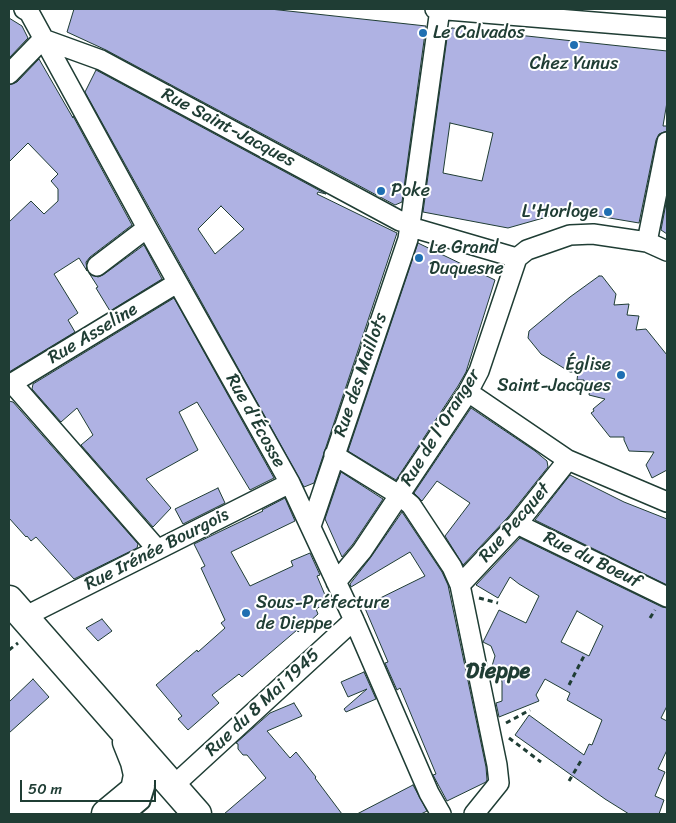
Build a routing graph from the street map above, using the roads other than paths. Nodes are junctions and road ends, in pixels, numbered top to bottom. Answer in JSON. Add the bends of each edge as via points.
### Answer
{"nodes":[{"id":1,"x":24,"y":9,"type":"edge"},
{"id":2,"x":435,"y":9,"type":"edge"},
{"id":3,"x":440,"y":9,"type":"edge"},
{"id":4,"x":667,"y":28,"type":"edge"},
{"id":5,"x":43,"y":39,"type":"junction"},
{"id":6,"x":9,"y":74,"type":"edge"},
{"id":7,"x":667,"y":142,"type":"edge"},
{"id":8,"x":409,"y":223,"type":"junction"},
{"id":9,"x":147,"y":228,"type":"junction"},
{"id":10,"x":647,"y":242,"type":"junction"},
{"id":11,"x":667,"y":251,"type":"edge"},
{"id":12,"x":517,"y":258,"type":"junction"},
{"id":13,"x":97,"y":266,"type":"dead end"},
{"id":14,"x":177,"y":283,"type":"junction"},
{"id":15,"x":10,"y":384,"type":"edge"},
{"id":16,"x":468,"y":392,"type":"junction"},
{"id":17,"x":334,"y":456,"type":"junction"},
{"id":18,"x":568,"y":460,"type":"junction"},
{"id":19,"x":290,"y":483,"type":"junction"},
{"id":20,"x":399,"y":495,"type":"junction"},
{"id":21,"x":667,"y":502,"type":"edge"},
{"id":22,"x":517,"y":524,"type":"junction"},
{"id":23,"x":311,"y":526,"type":"junction"},
{"id":24,"x":157,"y":549,"type":"junction"},
{"id":25,"x":336,"y":582,"type":"junction"},
{"id":26,"x":460,"y":585,"type":"junction"},
{"id":27,"x":667,"y":597,"type":"edge"},
{"id":28,"x":16,"y":609,"type":"edge"},
{"id":29,"x":354,"y":620,"type":"junction"},
{"id":30,"x":123,"y":730,"type":"junction"},
{"id":31,"x":150,"y":762,"type":"junction"},
{"id":32,"x":172,"y":787,"type":"junction"},
{"id":33,"x":106,"y":814,"type":"edge"},
{"id":34,"x":131,"y":814,"type":"edge"},
{"id":35,"x":197,"y":814,"type":"edge"},
{"id":36,"x":441,"y":814,"type":"edge"},
{"id":37,"x":474,"y":814,"type":"edge"}],
"edges":[{"from":1,"to":5,"type":"street","name":"Rue d'Écosse","via":[[29,12]]},
{"from":2,"to":3,"type":"street"},
{"from":3,"to":4,"type":"street"},
{"from":3,"to":8,"type":"street","name":"Rue des Maillots"},
{"from":5,"to":6,"type":"street"},
{"from":5,"to":8,"type":"street","name":"Rue Saint-Jacques","via":[[101,60]]},
{"from":5,"to":9,"type":"street","name":"Rue d'Écosse"},
{"from":7,"to":10,"type":"street"},
{"from":8,"to":12,"type":"street","name":"Rue Saint-Jacques","via":[[414,228]]},
{"from":8,"to":17,"type":"street","name":"Rue des Maillots","via":[[408,239]]},
{"from":9,"to":13,"type":"street"},
{"from":9,"to":14,"type":"street","name":"Rue d'Écosse"},
{"from":10,"to":11,"type":"street"},
{"from":10,"to":12,"type":"street","via":[[593,234],[570,235],[527,250]]},
{"from":12,"to":16,"type":"street","name":"Rue de l'Oranger","via":[[479,371]]},
{"from":14,"to":15,"type":"street","name":"Rue Asseline"},
{"from":14,"to":19,"type":"street","name":"Rue d'Écosse"},
{"from":15,"to":24,"type":"street"},
{"from":16,"to":18,"type":"street"},
{"from":16,"to":20,"type":"street","name":"Rue de l'Oranger"},
{"from":17,"to":20,"type":"street"},
{"from":17,"to":23,"type":"street","name":"Rue des Maillots"},
{"from":18,"to":21,"type":"street"},
{"from":18,"to":22,"type":"street","name":"Rue Pecquet"},
{"from":19,"to":23,"type":"street","name":"Rue d'Écosse"},
{"from":19,"to":24,"type":"street","name":"Rue Irénée Bourgois"},
{"from":20,"to":25,"type":"street","name":"Rue de l'Oranger","via":[[362,551]]},
{"from":20,"to":26,"type":"street","via":[[411,505],[452,567]]},
{"from":22,"to":26,"type":"street","name":"Rue Pecquet"},
{"from":22,"to":27,"type":"street","name":"Rue du Boeuf"},
{"from":23,"to":25,"type":"street","name":"Rue d'Écosse"},
{"from":24,"to":28,"type":"street","name":"Rue Irénée Bourgois"},
{"from":25,"to":29,"type":"street","name":"Rue d'Écosse"},
{"from":26,"to":37,"type":"street","via":[[492,725],[499,783]]},
{"from":28,"to":30,"type":"main road"},
{"from":29,"to":32,"type":"street","name":"Rue du 8 Mai 1945"},
{"from":29,"to":36,"type":"street","name":"Rue d'Écosse"},
{"from":30,"to":31,"type":"main road"},
{"from":30,"to":33,"type":"main road","via":[[138,775],[136,790]]},
{"from":31,"to":32,"type":"main road"},
{"from":31,"to":34,"type":"lane","via":[[144,803]]},
{"from":32,"to":35,"type":"main road"}]}
